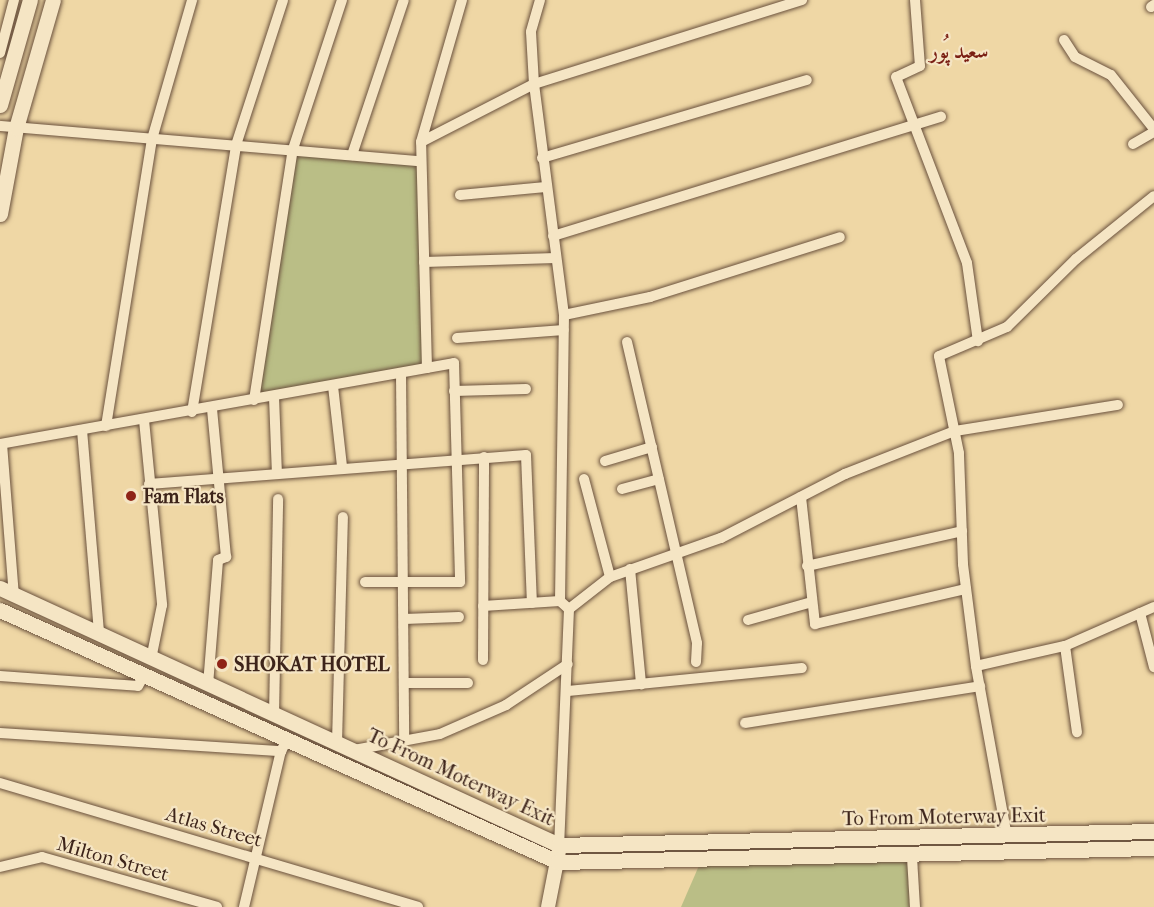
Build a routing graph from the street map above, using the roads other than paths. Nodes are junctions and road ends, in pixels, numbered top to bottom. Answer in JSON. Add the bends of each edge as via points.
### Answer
{"nodes":[{"id":1,"x":14,"y":0,"type":"edge"},
{"id":2,"x":30,"y":0,"type":"edge"},
{"id":3,"x":53,"y":0,"type":"edge"},
{"id":4,"x":192,"y":0,"type":"edge"},
{"id":5,"x":283,"y":0,"type":"edge"},
{"id":6,"x":342,"y":0,"type":"edge"},
{"id":7,"x":405,"y":0,"type":"edge"},
{"id":8,"x":462,"y":0,"type":"edge"},
{"id":9,"x":540,"y":0,"type":"edge"},
{"id":10,"x":802,"y":0,"type":"edge"},
{"id":11,"x":915,"y":0,"type":"edge"},
{"id":12,"x":1064,"y":40,"type":"dead end"},
{"id":13,"x":0,"y":53,"type":"edge"},
{"id":14,"x":807,"y":80,"type":"dead end"},
{"id":15,"x":534,"y":84,"type":"junction"},
{"id":16,"x":0,"y":105,"type":"edge"},
{"id":17,"x":941,"y":117,"type":"dead end"},
{"id":18,"x":914,"y":125,"type":"junction"},
{"id":19,"x":0,"y":126,"type":"edge"},
{"id":20,"x":16,"y":128,"type":"junction"},
{"id":21,"x":1154,"y":131,"type":"edge"},
{"id":22,"x":152,"y":139,"type":"junction"},
{"id":23,"x":421,"y":142,"type":"junction"},
{"id":24,"x":1133,"y":144,"type":"dead end"},
{"id":25,"x":236,"y":145,"type":"junction"},
{"id":26,"x":293,"y":149,"type":"junction"},
{"id":27,"x":352,"y":155,"type":"junction"},
{"id":28,"x":542,"y":158,"type":"junction"},
{"id":29,"x":421,"y":161,"type":"junction"},
{"id":30,"x":546,"y":187,"type":"junction"},
{"id":31,"x":460,"y":195,"type":"dead end"},
{"id":32,"x":1154,"y":196,"type":"edge"},
{"id":33,"x":0,"y":214,"type":"edge"},
{"id":34,"x":553,"y":236,"type":"junction"},
{"id":35,"x":840,"y":237,"type":"dead end"},
{"id":36,"x":556,"y":258,"type":"junction"},
{"id":37,"x":424,"y":262,"type":"junction"},
{"id":38,"x":564,"y":315,"type":"junction"},
{"id":39,"x":564,"y":330,"type":"junction"},
{"id":40,"x":457,"y":338,"type":"dead end"},
{"id":41,"x":978,"y":341,"type":"junction"},
{"id":42,"x":627,"y":342,"type":"dead end"},
{"id":43,"x":427,"y":368,"type":"junction"},
{"id":44,"x":400,"y":373,"type":"junction"},
{"id":45,"x":333,"y":386,"type":"junction"},
{"id":46,"x":526,"y":389,"type":"dead end"},
{"id":47,"x":454,"y":391,"type":"junction"},
{"id":48,"x":274,"y":397,"type":"junction"},
{"id":49,"x":254,"y":400,"type":"junction"},
{"id":50,"x":1119,"y":405,"type":"dead end"},
{"id":51,"x":212,"y":408,"type":"junction"},
{"id":52,"x":192,"y":412,"type":"junction"},
{"id":53,"x":144,"y":420,"type":"junction"},
{"id":54,"x":106,"y":426,"type":"junction"},
{"id":55,"x":82,"y":430,"type":"junction"},
{"id":56,"x":955,"y":431,"type":"junction"},
{"id":57,"x":1,"y":444,"type":"edge"},
{"id":58,"x":652,"y":447,"type":"junction"},
{"id":59,"x":484,"y":457,"type":"junction"},
{"id":60,"x":456,"y":459,"type":"junction"},
{"id":61,"x":605,"y":460,"type":"dead end"},
{"id":62,"x":400,"y":461,"type":"junction"},
{"id":63,"x":342,"y":466,"type":"junction"},
{"id":64,"x":276,"y":474,"type":"junction"},
{"id":65,"x":218,"y":478,"type":"junction"},
{"id":66,"x":584,"y":478,"type":"dead end"},
{"id":67,"x":659,"y":479,"type":"junction"},
{"id":68,"x":148,"y":484,"type":"junction"},
{"id":69,"x":621,"y":489,"type":"dead end"},
{"id":70,"x":801,"y":497,"type":"junction"},
{"id":71,"x":278,"y":499,"type":"dead end"},
{"id":72,"x":343,"y":517,"type":"dead end"},
{"id":73,"x":962,"y":531,"type":"junction"},
{"id":74,"x":676,"y":552,"type":"junction"},
{"id":75,"x":807,"y":566,"type":"junction"},
{"id":76,"x":630,"y":568,"type":"junction"},
{"id":77,"x":610,"y":577,"type":"junction"},
{"id":78,"x":366,"y":582,"type":"dead end"},
{"id":79,"x":404,"y":582,"type":"junction"},
{"id":80,"x":0,"y":588,"type":"edge"},
{"id":81,"x":966,"y":589,"type":"junction"},
{"id":82,"x":14,"y":595,"type":"junction"},
{"id":83,"x":812,"y":602,"type":"junction"},
{"id":84,"x":532,"y":603,"type":"junction"},
{"id":85,"x":565,"y":605,"type":"junction"},
{"id":86,"x":483,"y":606,"type":"junction"},
{"id":87,"x":1154,"y":607,"type":"edge"},
{"id":88,"x":0,"y":610,"type":"edge"},
{"id":89,"x":1140,"y":613,"type":"junction"},
{"id":90,"x":459,"y":617,"type":"dead end"},
{"id":91,"x":404,"y":619,"type":"junction"},
{"id":92,"x":748,"y":620,"type":"dead end"},
{"id":93,"x":99,"y":634,"type":"junction"},
{"id":94,"x":1065,"y":646,"type":"junction"},
{"id":95,"x":151,"y":658,"type":"junction"},
{"id":96,"x":483,"y":660,"type":"dead end"},
{"id":97,"x":696,"y":662,"type":"dead end"},
{"id":98,"x":568,"y":664,"type":"junction"},
{"id":99,"x":976,"y":666,"type":"junction"},
{"id":100,"x":1154,"y":667,"type":"edge"},
{"id":101,"x":801,"y":668,"type":"dead end"},
{"id":102,"x":0,"y":676,"type":"edge"},
{"id":103,"x":143,"y":676,"type":"junction"},
{"id":104,"x":404,"y":683,"type":"junction"},
{"id":105,"x":468,"y":683,"type":"dead end"},
{"id":106,"x":641,"y":684,"type":"junction"},
{"id":107,"x":208,"y":685,"type":"junction"},
{"id":108,"x":980,"y":686,"type":"junction"},
{"id":109,"x":568,"y":691,"type":"junction"},
{"id":110,"x":274,"y":715,"type":"junction"},
{"id":111,"x":745,"y":723,"type":"dead end"},
{"id":112,"x":1077,"y":732,"type":"dead end"},
{"id":113,"x":0,"y":733,"type":"edge"},
{"id":114,"x":404,"y":741,"type":"junction"},
{"id":115,"x":337,"y":743,"type":"junction"},
{"id":116,"x":283,"y":747,"type":"junction"},
{"id":117,"x":354,"y":750,"type":"junction"},
{"id":118,"x":0,"y":783,"type":"edge"},
{"id":119,"x":1154,"y":831,"type":"edge"},
{"id":120,"x":1007,"y":837,"type":"junction"},
{"id":121,"x":559,"y":845,"type":"junction"},
{"id":122,"x":1154,"y":848,"type":"edge"},
{"id":123,"x":912,"y":857,"type":"junction"},
{"id":124,"x":256,"y":858,"type":"junction"},
{"id":125,"x":558,"y":862,"type":"junction"},
{"id":126,"x":0,"y":867,"type":"edge"},
{"id":127,"x":217,"y":907,"type":"edge"},
{"id":128,"x":244,"y":907,"type":"edge"},
{"id":129,"x":418,"y":907,"type":"edge"},
{"id":130,"x":548,"y":907,"type":"edge"},
{"id":131,"x":915,"y":907,"type":"edge"}],
"edges":[{"from":1,"to":13,"type":"street"},
{"from":2,"to":16,"type":"main road"},
{"from":3,"to":20,"type":"main road"},
{"from":4,"to":22,"type":"street"},
{"from":5,"to":25,"type":"street"},
{"from":6,"to":26,"type":"street"},
{"from":7,"to":27,"type":"street"},
{"from":8,"to":23,"type":"street"},
{"from":9,"to":15,"type":"street","via":[[531,32]]},
{"from":10,"to":15,"type":"street"},
{"from":11,"to":18,"type":"street","via":[[920,66],[896,77]]},
{"from":12,"to":21,"type":"street","via":[[1075,57],[1111,75]]},
{"from":14,"to":28,"type":"street"},
{"from":15,"to":23,"type":"street"},
{"from":15,"to":28,"type":"street"},
{"from":17,"to":18,"type":"street"},
{"from":18,"to":34,"type":"street"},
{"from":18,"to":41,"type":"street","via":[[967,263]]},
{"from":19,"to":20,"type":"street"},
{"from":20,"to":22,"type":"street"},
{"from":20,"to":33,"type":"main road"},
{"from":21,"to":24,"type":"street"},
{"from":22,"to":25,"type":"street"},
{"from":22,"to":54,"type":"street"},
{"from":23,"to":29,"type":"street"},
{"from":25,"to":26,"type":"street"},
{"from":25,"to":52,"type":"street"},
{"from":26,"to":27,"type":"street"},
{"from":26,"to":49,"type":"street"},
{"from":27,"to":29,"type":"street"},
{"from":28,"to":30,"type":"street"},
{"from":29,"to":37,"type":"street"},
{"from":30,"to":31,"type":"street"},
{"from":30,"to":34,"type":"street"},
{"from":32,"to":41,"type":"street","via":[[1076,258],[1013,321]]},
{"from":34,"to":36,"type":"street"},
{"from":35,"to":38,"type":"street","via":[[650,297]]},
{"from":36,"to":37,"type":"street"},
{"from":36,"to":38,"type":"street"},
{"from":37,"to":43,"type":"street"},
{"from":38,"to":39,"type":"street"},
{"from":39,"to":40,"type":"street"},
{"from":39,"to":85,"type":"street"},
{"from":41,"to":56,"type":"street","via":[[939,356]]},
{"from":42,"to":58,"type":"street"},
{"from":43,"to":44,"type":"street"},
{"from":43,"to":47,"type":"street","via":[[454,363]]},
{"from":44,"to":45,"type":"street"},
{"from":44,"to":62,"type":"street"},
{"from":45,"to":48,"type":"street"},
{"from":45,"to":63,"type":"street"},
{"from":46,"to":47,"type":"street"},
{"from":47,"to":60,"type":"street"},
{"from":48,"to":49,"type":"street"},
{"from":48,"to":64,"type":"street"},
{"from":49,"to":51,"type":"street"},
{"from":50,"to":56,"type":"street"},
{"from":51,"to":52,"type":"street"},
{"from":51,"to":65,"type":"street"},
{"from":52,"to":53,"type":"street"},
{"from":53,"to":54,"type":"street"},
{"from":53,"to":68,"type":"street"},
{"from":54,"to":55,"type":"street"},
{"from":55,"to":57,"type":"street"},
{"from":55,"to":93,"type":"street"},
{"from":56,"to":70,"type":"street"},
{"from":56,"to":73,"type":"street"},
{"from":57,"to":82,"type":"street"},
{"from":58,"to":61,"type":"street"},
{"from":58,"to":67,"type":"street"},
{"from":59,"to":60,"type":"street"},
{"from":59,"to":84,"type":"street","via":[[521,454],[529,459]]},
{"from":59,"to":86,"type":"street"},
{"from":60,"to":62,"type":"street"},
{"from":60,"to":79,"type":"street","via":[[460,582]]},
{"from":62,"to":63,"type":"street"},
{"from":62,"to":79,"type":"street"},
{"from":63,"to":64,"type":"street"},
{"from":64,"to":65,"type":"street"},
{"from":65,"to":68,"type":"street"},
{"from":65,"to":107,"type":"street","via":[[226,557],[218,560]]},
{"from":66,"to":77,"type":"street"},
{"from":67,"to":69,"type":"street"},
{"from":67,"to":74,"type":"street"},
{"from":68,"to":95,"type":"street","via":[[162,605]]},
{"from":70,"to":74,"type":"street","via":[[721,538]]},
{"from":70,"to":75,"type":"street"},
{"from":71,"to":110,"type":"street"},
{"from":72,"to":115,"type":"street"},
{"from":73,"to":75,"type":"street"},
{"from":73,"to":81,"type":"street"},
{"from":74,"to":76,"type":"street"},
{"from":74,"to":97,"type":"street"},
{"from":75,"to":83,"type":"street"},
{"from":76,"to":77,"type":"street"},
{"from":76,"to":106,"type":"street"},
{"from":77,"to":85,"type":"street"},
{"from":78,"to":79,"type":"street"},
{"from":79,"to":91,"type":"street"},
{"from":80,"to":82,"type":"main road","name":"To From Moterway Exit"},
{"from":81,"to":83,"type":"street","via":[[814,624]]},
{"from":81,"to":99,"type":"street"},
{"from":82,"to":93,"type":"main road","name":"To From Moterway Exit"},
{"from":83,"to":92,"type":"street"},
{"from":84,"to":85,"type":"street"},
{"from":84,"to":86,"type":"street"},
{"from":85,"to":98,"type":"street"},
{"from":86,"to":96,"type":"street"},
{"from":87,"to":89,"type":"street"},
{"from":88,"to":103,"type":"main road","name":"To From Moterway Exit"},
{"from":89,"to":94,"type":"street"},
{"from":89,"to":100,"type":"street"},
{"from":90,"to":91,"type":"street"},
{"from":91,"to":104,"type":"street"},
{"from":93,"to":95,"type":"main road","name":"To From Moterway Exit"},
{"from":94,"to":99,"type":"street"},
{"from":94,"to":112,"type":"street"},
{"from":95,"to":107,"type":"main road","name":"To From Moterway Exit"},
{"from":98,"to":109,"type":"street"},
{"from":98,"to":114,"type":"street","via":[[506,705],[440,734]]},
{"from":99,"to":108,"type":"street"},
{"from":101,"to":106,"type":"street"},
{"from":102,"to":103,"type":"street","via":[[138,686]]},
{"from":103,"to":116,"type":"main road","name":"To From Moterway Exit"},
{"from":104,"to":105,"type":"street"},
{"from":104,"to":114,"type":"street"},
{"from":106,"to":109,"type":"street"},
{"from":107,"to":110,"type":"main road","name":"To From Moterway Exit"},
{"from":108,"to":111,"type":"street"},
{"from":108,"to":120,"type":"street"},
{"from":109,"to":121,"type":"street"},
{"from":110,"to":115,"type":"main road","name":"To From Moterway Exit"},
{"from":113,"to":116,"type":"street"},
{"from":114,"to":117,"type":"street"},
{"from":115,"to":117,"type":"main road","name":"To From Moterway Exit"},
{"from":116,"to":124,"type":"street"},
{"from":116,"to":125,"type":"main road","name":"To From Moterway Exit"},
{"from":117,"to":121,"type":"main road","name":"To From Moterway Exit"},
{"from":118,"to":124,"type":"street","name":"Atlas Street"},
{"from":119,"to":120,"type":"main road","name":"To From Moterway Exit"},
{"from":120,"to":121,"type":"main road","name":"To From Moterway Exit"},
{"from":121,"to":125,"type":"street"},
{"from":122,"to":123,"type":"main road","name":"To From Moterway Exit"},
{"from":123,"to":125,"type":"main road","name":"To From Moterway Exit"},
{"from":123,"to":131,"type":"street"},
{"from":124,"to":128,"type":"street"},
{"from":124,"to":129,"type":"street","name":"Atlas Street"},
{"from":125,"to":130,"type":"street"},
{"from":126,"to":127,"type":"street","name":"Milton Street","via":[[42,856]]}]}
